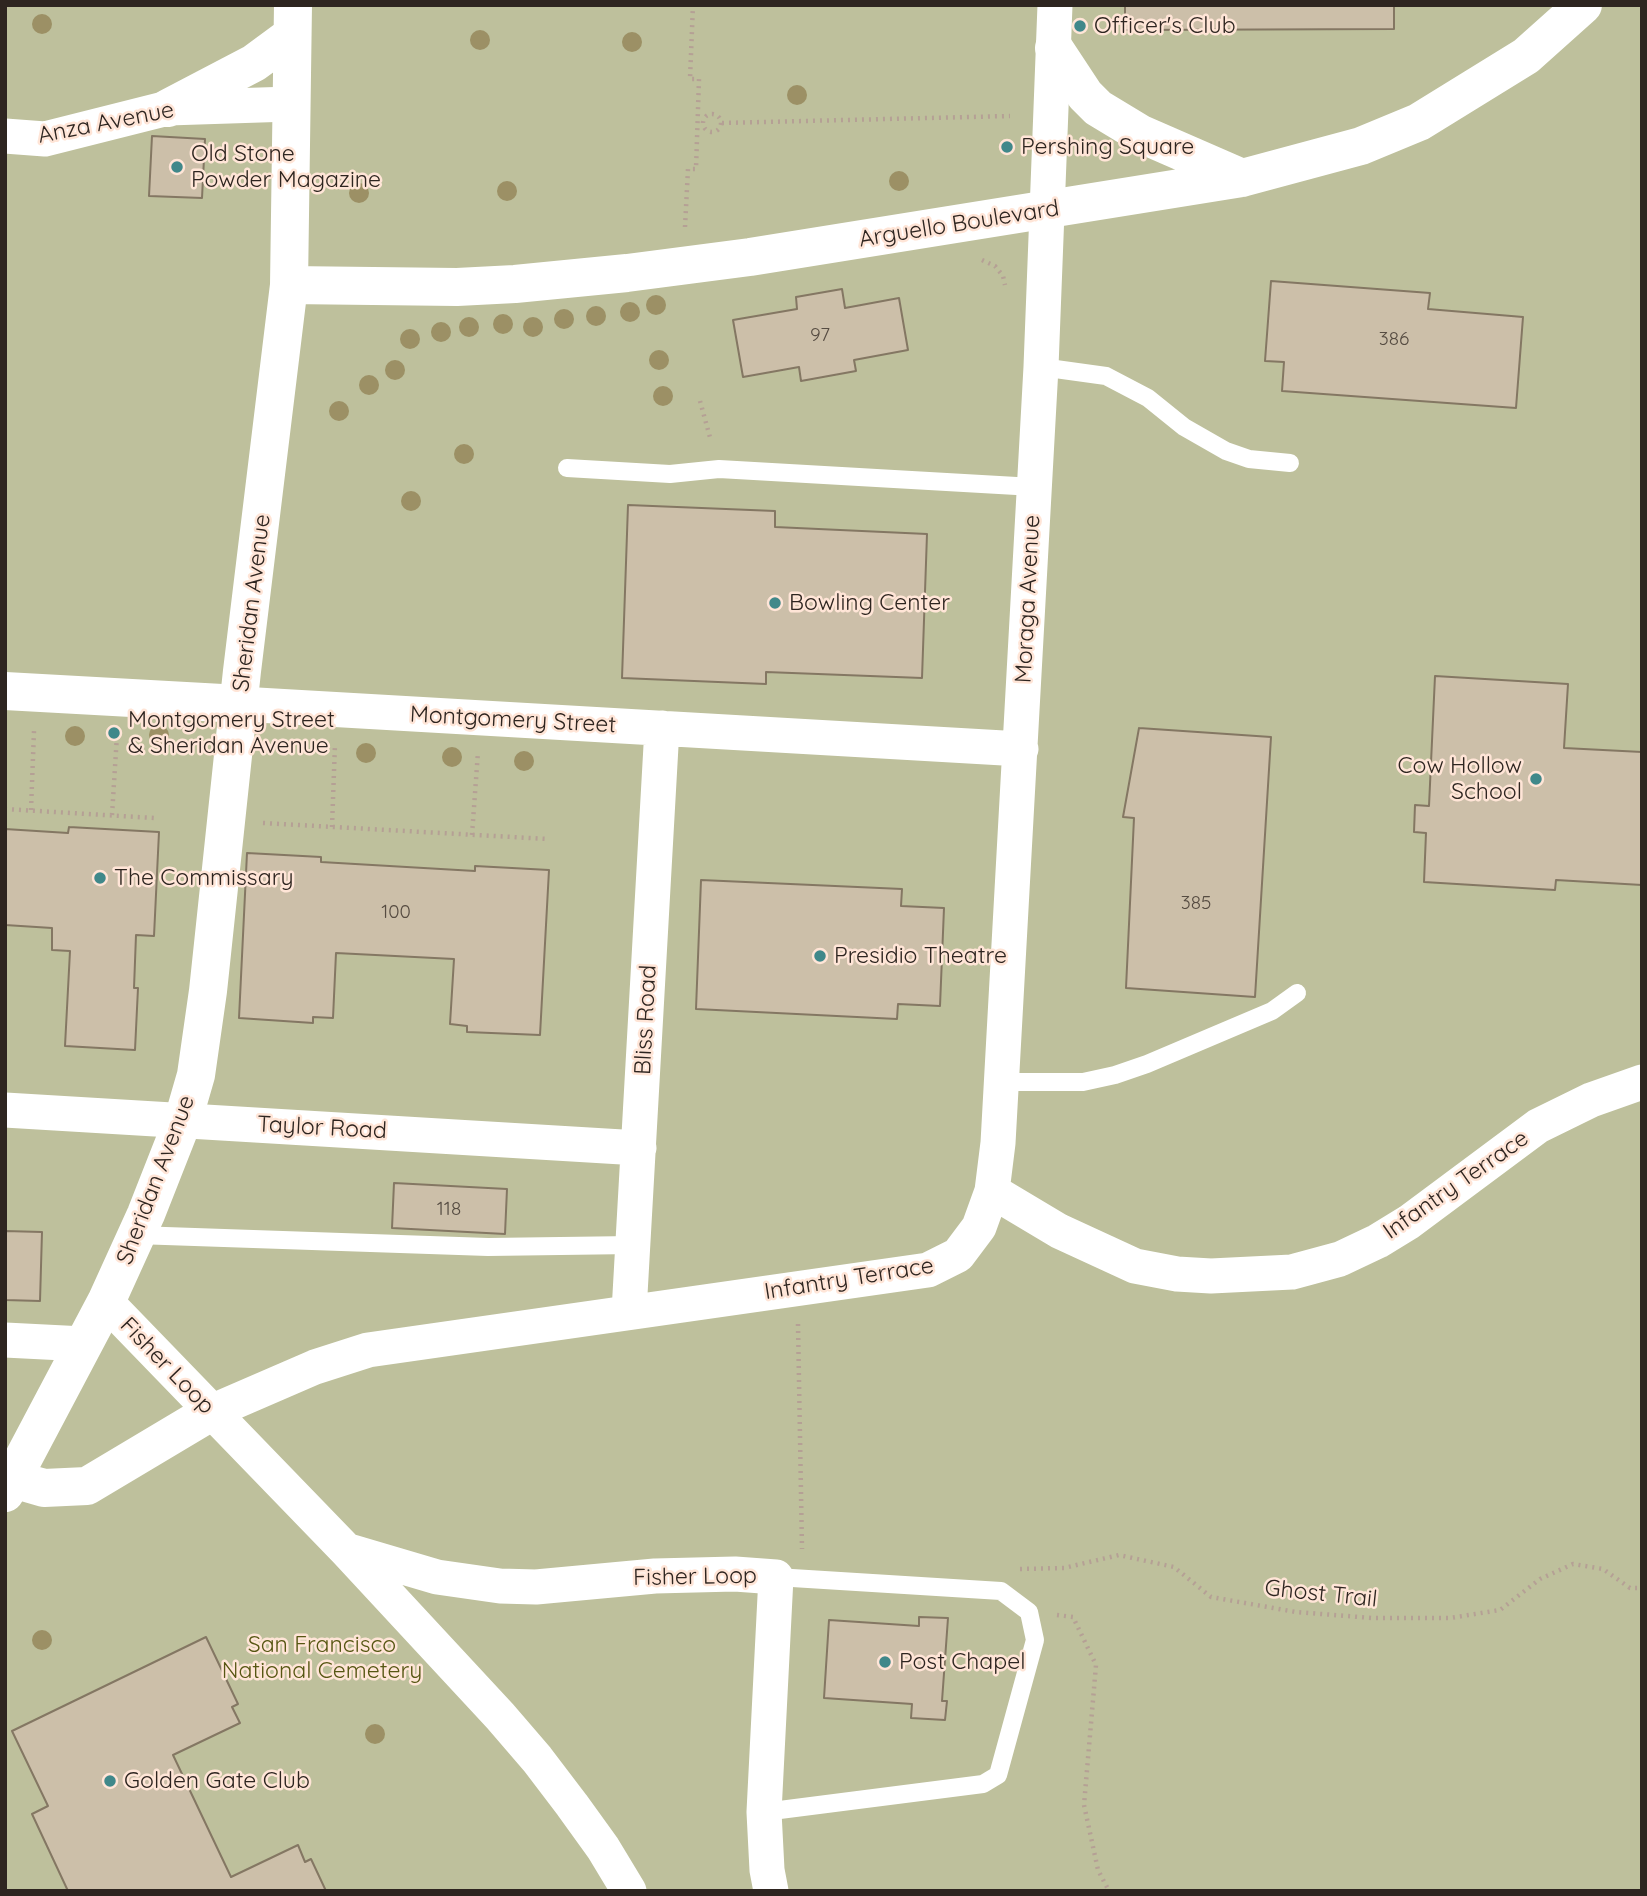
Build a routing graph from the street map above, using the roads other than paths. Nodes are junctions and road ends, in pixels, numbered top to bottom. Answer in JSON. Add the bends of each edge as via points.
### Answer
{"nodes":[{"id":1,"x":1055,"y":5,"type":"edge"},
{"id":2,"x":1583,"y":5,"type":"edge"},
{"id":3,"x":292,"y":20,"type":"edge"},
{"id":4,"x":1054,"y":48,"type":"junction"},
{"id":5,"x":291,"y":104,"type":"junction"},
{"id":6,"x":168,"y":108,"type":"junction"},
{"id":7,"x":5,"y":136,"type":"edge"},
{"id":8,"x":1242,"y":178,"type":"junction"},
{"id":9,"x":1048,"y":210,"type":"junction"},
{"id":10,"x":289,"y":285,"type":"junction"},
{"id":11,"x":1041,"y":368,"type":"junction"},
{"id":12,"x":1290,"y":463,"type":"dead end"},
{"id":13,"x":567,"y":468,"type":"dead end"},
{"id":14,"x":1034,"y":487,"type":"junction"},
{"id":15,"x":21,"y":692,"type":"edge"},
{"id":16,"x":240,"y":704,"type":"junction"},
{"id":17,"x":662,"y":729,"type":"junction"},
{"id":18,"x":1021,"y":749,"type":"junction"},
{"id":19,"x":1297,"y":993,"type":"dead end"},
{"id":20,"x":1002,"y":1082,"type":"junction"},
{"id":21,"x":1642,"y":1082,"type":"edge"},
{"id":22,"x":5,"y":1110,"type":"edge"},
{"id":23,"x":183,"y":1120,"type":"junction"},
{"id":24,"x":639,"y":1148,"type":"junction"},
{"id":25,"x":992,"y":1191,"type":"junction"},
{"id":26,"x":136,"y":1235,"type":"junction"},
{"id":27,"x":633,"y":1245,"type":"junction"},
{"id":28,"x":106,"y":1302,"type":"junction"},
{"id":29,"x":629,"y":1312,"type":"junction"},
{"id":30,"x":5,"y":1340,"type":"edge"},
{"id":31,"x":84,"y":1344,"type":"junction"},
{"id":32,"x":211,"y":1412,"type":"junction"},
{"id":33,"x":9,"y":1486,"type":"edge"},
{"id":34,"x":346,"y":1550,"type":"junction"},
{"id":35,"x":789,"y":1578,"type":"junction"},
{"id":36,"x":764,"y":1812,"type":"junction"},
{"id":37,"x":629,"y":1891,"type":"edge"},
{"id":38,"x":771,"y":1891,"type":"edge"}],
"edges":[{"from":1,"to":4,"type":"street","name":"Moraga Avenue"},
{"from":2,"to":8,"type":"street","name":"Arguello Boulevard","via":[[1526,56],[1419,122],[1361,146]]},
{"from":3,"to":5,"type":"street","name":"Sheridan Avenue"},
{"from":3,"to":6,"type":"street","via":[[254,62]]},
{"from":4,"to":8,"type":"street","via":[[1098,108],[1141,134]]},
{"from":4,"to":9,"type":"street","name":"Moraga Avenue"},
{"from":5,"to":6,"type":"street","name":"Anza Avenue"},
{"from":5,"to":10,"type":"street","name":"Sheridan Avenue"},
{"from":6,"to":7,"type":"street","name":"Anza Avenue","via":[[45,139]]},
{"from":8,"to":9,"type":"street","name":"Arguello Boulevard"},
{"from":9,"to":10,"type":"street","name":"Arguello Boulevard","via":[[683,267],[515,284],[403,288]]},
{"from":9,"to":11,"type":"street","name":"Moraga Avenue"},
{"from":10,"to":16,"type":"street","name":"Sheridan Avenue"},
{"from":11,"to":12,"type":"lane","via":[[1106,376],[1148,398],[1226,452]]},
{"from":11,"to":14,"type":"street","name":"Moraga Avenue"},
{"from":13,"to":14,"type":"lane","via":[[670,474],[719,469]]},
{"from":14,"to":18,"type":"street","name":"Moraga Avenue"},
{"from":15,"to":16,"type":"street","name":"Montgomery Street"},
{"from":16,"to":17,"type":"street","name":"Montgomery Street","via":[[550,713]]},
{"from":16,"to":23,"type":"street","name":"Sheridan Avenue","via":[[203,1033]]},
{"from":17,"to":18,"type":"street","name":"Montgomery Street"},
{"from":17,"to":24,"type":"street","name":"Bliss Road"},
{"from":18,"to":20,"type":"street","name":"Moraga Avenue"},
{"from":19,"to":20,"type":"lane","via":[[1272,1011],[1115,1074],[1083,1082]]},
{"from":20,"to":25,"type":"street","name":"Moraga Avenue"},
{"from":21,"to":25,"type":"street","name":"Infantry Terrace","via":[[1538,1126],[1378,1241],[1340,1259],[1292,1272],[1211,1276],[1135,1266],[1059,1231]]},
{"from":22,"to":23,"type":"street","name":"Taylor Road"},
{"from":23,"to":24,"type":"street","name":"Taylor Road"},
{"from":23,"to":26,"type":"street","name":"Sheridan Avenue"},
{"from":24,"to":27,"type":"street","name":"Bliss Road"},
{"from":25,"to":29,"type":"street","name":"Infantry Terrace","via":[[968,1244],[944,1264],[909,1274]]},
{"from":26,"to":27,"type":"lane","via":[[488,1247]]},
{"from":26,"to":28,"type":"street","name":"Sheridan Avenue"},
{"from":27,"to":29,"type":"street","name":"Bliss Road"},
{"from":28,"to":31,"type":"street","name":"Sheridan Avenue"},
{"from":28,"to":32,"type":"street","name":"Fisher Loop"},
{"from":29,"to":32,"type":"street","name":"Infantry Terrace","via":[[368,1350],[315,1367]]},
{"from":30,"to":31,"type":"street"},
{"from":31,"to":33,"type":"street","name":"Sheridan Avenue"},
{"from":32,"to":33,"type":"street","via":[[87,1486]]},
{"from":32,"to":34,"type":"street","name":"Fisher Loop"},
{"from":34,"to":35,"type":"street","name":"Fisher Loop","via":[[437,1577],[500,1586],[655,1576]]},
{"from":34,"to":37,"type":"street","name":"Fisher Loop","via":[[537,1759]]},
{"from":35,"to":36,"type":"street","name":"Fisher Loop"},
{"from":35,"to":36,"type":"lane","via":[[1001,1591],[1029,1612],[1035,1640],[998,1775],[983,1784]]},
{"from":36,"to":38,"type":"street","name":"Fisher Loop"}]}
